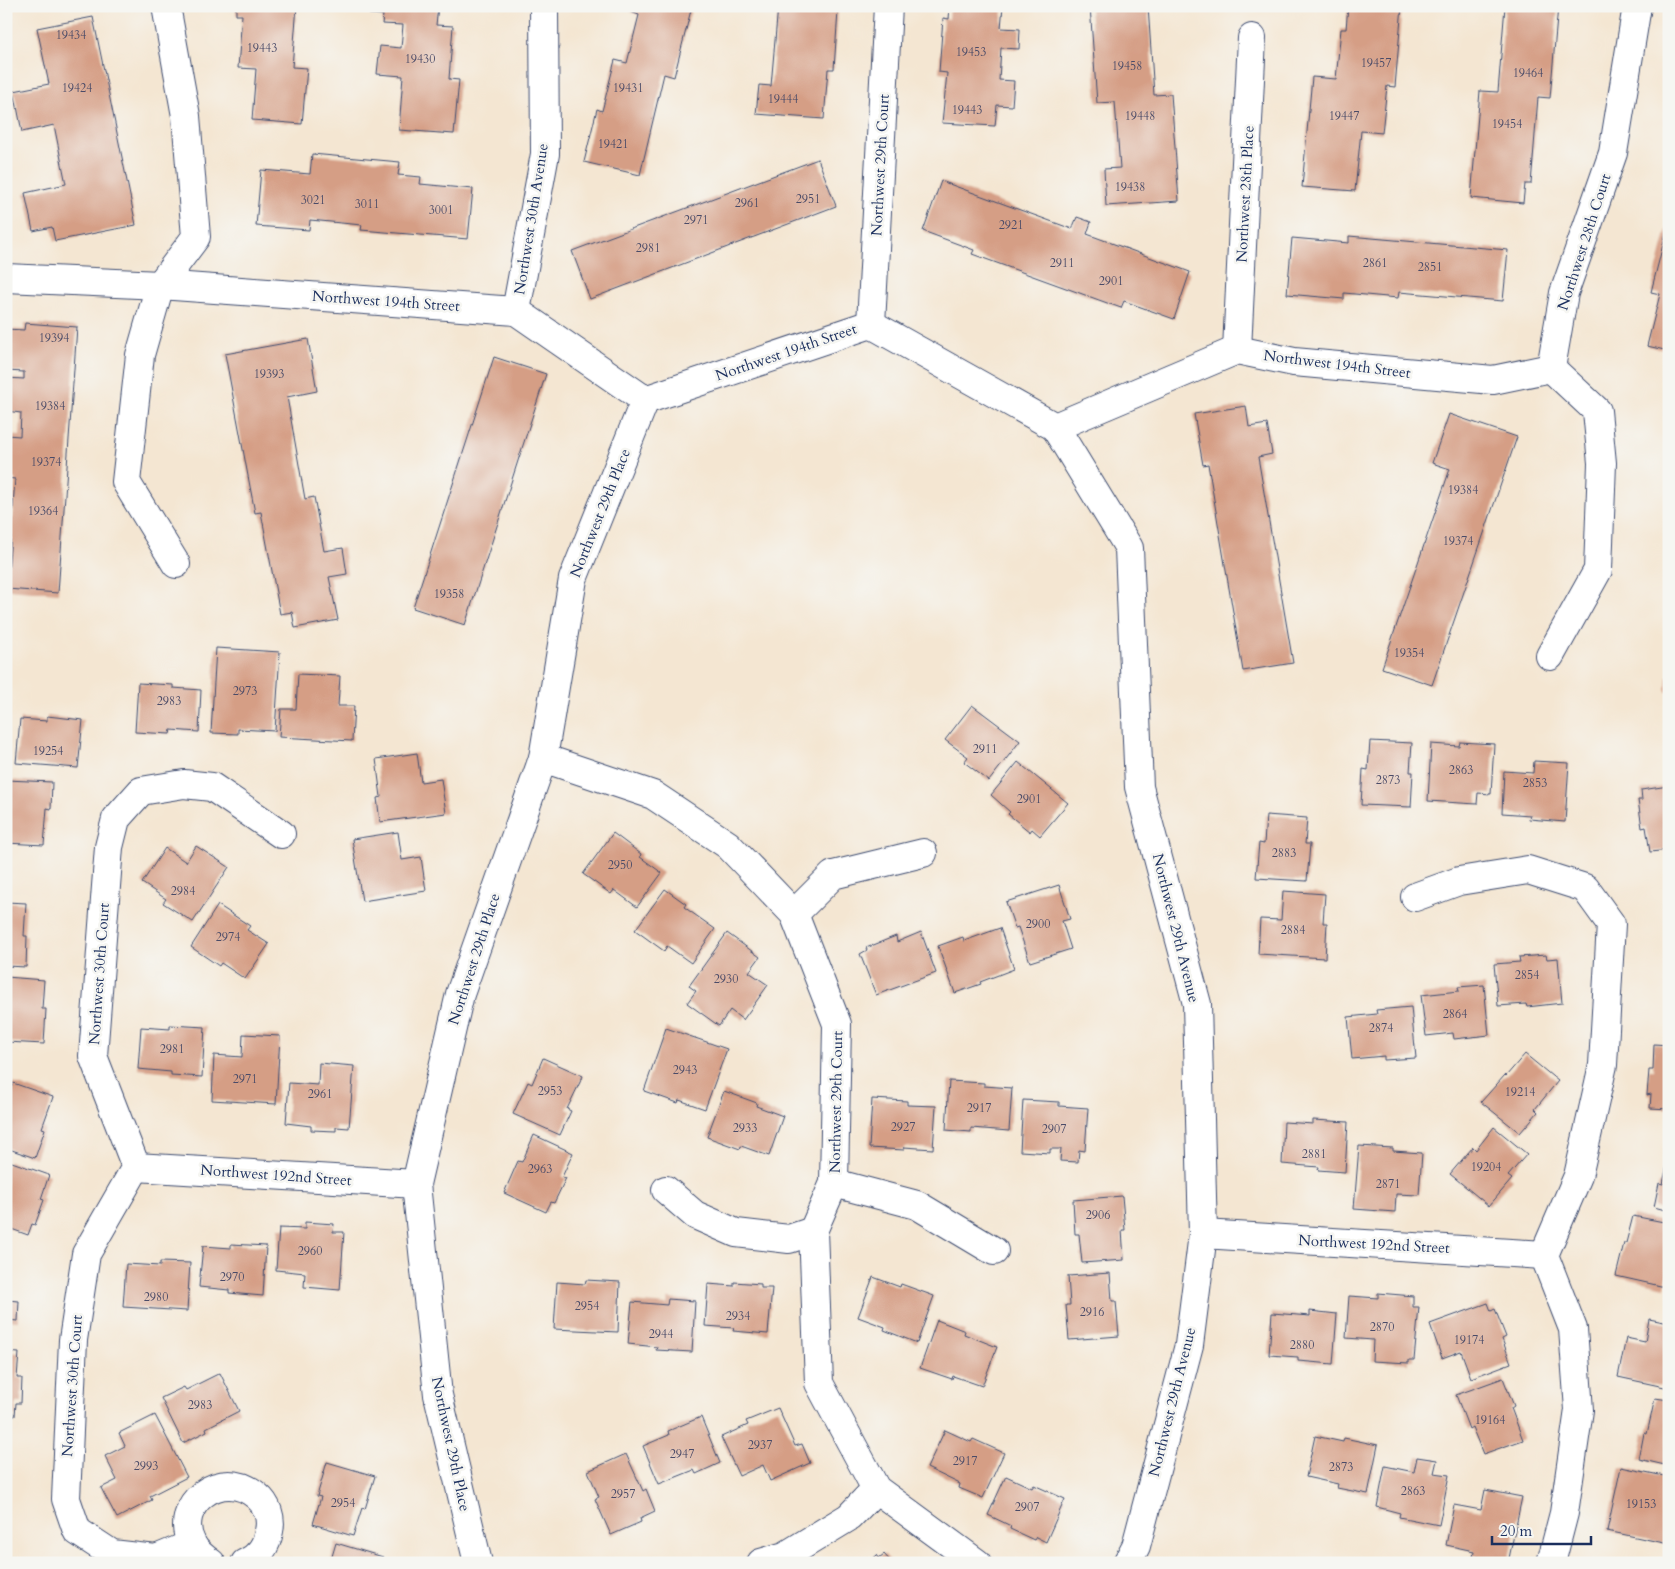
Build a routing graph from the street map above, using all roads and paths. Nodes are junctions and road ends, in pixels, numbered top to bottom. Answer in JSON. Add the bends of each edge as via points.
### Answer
{"nodes":[{"id":1,"x":166,"y":6,"type":"edge"},
{"id":2,"x":544,"y":6,"type":"edge"},
{"id":3,"x":888,"y":6,"type":"edge"},
{"id":4,"x":1637,"y":6,"type":"edge"},
{"id":5,"x":1252,"y":38,"type":"dead end"},
{"id":6,"x":6,"y":278,"type":"edge"},
{"id":7,"x":160,"y":285,"type":"junction"},
{"id":8,"x":516,"y":311,"type":"junction"},
{"id":9,"x":871,"y":324,"type":"junction"},
{"id":10,"x":1237,"y":350,"type":"junction"},
{"id":11,"x":1550,"y":368,"type":"junction"},
{"id":12,"x":645,"y":400,"type":"junction"},
{"id":13,"x":1055,"y":427,"type":"junction"},
{"id":14,"x":176,"y":564,"type":"dead end"},
{"id":15,"x":1550,"y":656,"type":"dead end"},
{"id":16,"x":543,"y":758,"type":"junction"},
{"id":17,"x":281,"y":834,"type":"dead end"},
{"id":18,"x":923,"y":853,"type":"dead end"},
{"id":19,"x":1416,"y":896,"type":"dead end"},
{"id":20,"x":794,"y":914,"type":"junction"},
{"id":21,"x":136,"y":1166,"type":"junction"},
{"id":22,"x":834,"y":1183,"type":"junction"},
{"id":23,"x":416,"y":1184,"type":"junction"},
{"id":24,"x":666,"y":1190,"type":"dead end"},
{"id":25,"x":813,"y":1231,"type":"junction"},
{"id":26,"x":1203,"y":1234,"type":"junction"},
{"id":27,"x":994,"y":1251,"type":"dead end"},
{"id":28,"x":1544,"y":1255,"type":"junction"},
{"id":29,"x":876,"y":1489,"type":"junction"},
{"id":30,"x":201,"y":1554,"type":"edge"},
{"id":31,"x":245,"y":1563,"type":"edge"},
{"id":32,"x":478,"y":1563,"type":"edge"},
{"id":33,"x":761,"y":1563,"type":"edge"},
{"id":34,"x":977,"y":1563,"type":"edge"},
{"id":35,"x":1127,"y":1563,"type":"edge"},
{"id":36,"x":1551,"y":1563,"type":"edge"}],
"edges":[{"from":1,"to":7,"type":"street","via":[[186,116],[196,237]]},
{"from":2,"to":8,"type":"street","name":"Northwest 30th Avenue","via":[[545,154]]},
{"from":3,"to":9,"type":"street","name":"Northwest 29th Court"},
{"from":4,"to":11,"type":"street","name":"Northwest 28th Court","via":[[1613,154],[1564,293]]},
{"from":5,"to":10,"type":"street","name":"Northwest 28th Place"},
{"from":6,"to":7,"type":"street","name":"Northwest 194th Street"},
{"from":7,"to":8,"type":"street","name":"Northwest 194th Street"},
{"from":7,"to":14,"type":"street","via":[[140,355],[126,482]]},
{"from":8,"to":12,"type":"street"},
{"from":9,"to":12,"type":"street","name":"Northwest 194th Street"},
{"from":9,"to":13,"type":"street","name":"Northwest 194th Street"},
{"from":10,"to":11,"type":"street","name":"Northwest 194th Street","via":[[1294,362],[1493,380]]},
{"from":10,"to":13,"type":"street"},
{"from":11,"to":15,"type":"street","via":[[1597,411],[1602,463],[1598,570]]},
{"from":12,"to":16,"type":"street","name":"Northwest 29th Place","via":[[572,579]]},
{"from":13,"to":26,"type":"street","name":"Northwest 29th Avenue","via":[[1129,548],[1139,787],[1197,1004]]},
{"from":16,"to":20,"type":"street","via":[[653,795],[728,845]]},
{"from":16,"to":23,"type":"street","name":"Northwest 29th Place","via":[[460,994]]},
{"from":17,"to":21,"type":"street","name":"Northwest 30th Court","via":[[212,787],[184,784],[141,791],[116,819],[109,846],[93,1056]]},
{"from":18,"to":20,"type":"street","via":[[833,875]]},
{"from":19,"to":28,"type":"street","via":[[1459,881],[1528,870],[1585,888],[1611,924],[1602,1064],[1578,1176]]},
{"from":20,"to":22,"type":"street","name":"Northwest 29th Court","via":[[837,1024]]},
{"from":21,"to":23,"type":"street","name":"Northwest 192nd Street"},
{"from":21,"to":30,"type":"street","name":"Northwest 30th Court","via":[[86,1254],[73,1340],[66,1499],[78,1531],[112,1554],[156,1559]]},
{"from":22,"to":25,"type":"street","name":"Northwest 29th Court"},
{"from":22,"to":27,"type":"street","via":[[917,1205]]},
{"from":23,"to":32,"type":"street","name":"Northwest 29th Place","via":[[438,1395]]},
{"from":24,"to":25,"type":"street","via":[[695,1215],[736,1233],[789,1239]]},
{"from":25,"to":29,"type":"street","name":"Northwest 29th Court","via":[[819,1383]]},
{"from":26,"to":28,"type":"street","name":"Northwest 192nd Street"},
{"from":26,"to":35,"type":"street","name":"Northwest 29th Avenue","via":[[1189,1345],[1136,1546]]},
{"from":28,"to":36,"type":"street","via":[[1573,1328],[1579,1410],[1564,1513]]},
{"from":29,"to":33,"type":"street","via":[[849,1517],[785,1556]]},
{"from":29,"to":34,"type":"street"},
{"from":30,"to":31,"type":"street","via":[[188,1531],[188,1518],[193,1506],[201,1495],[213,1488],[226,1484],[239,1486],[262,1500],[270,1526],[268,1539],[261,1551]]}]}
